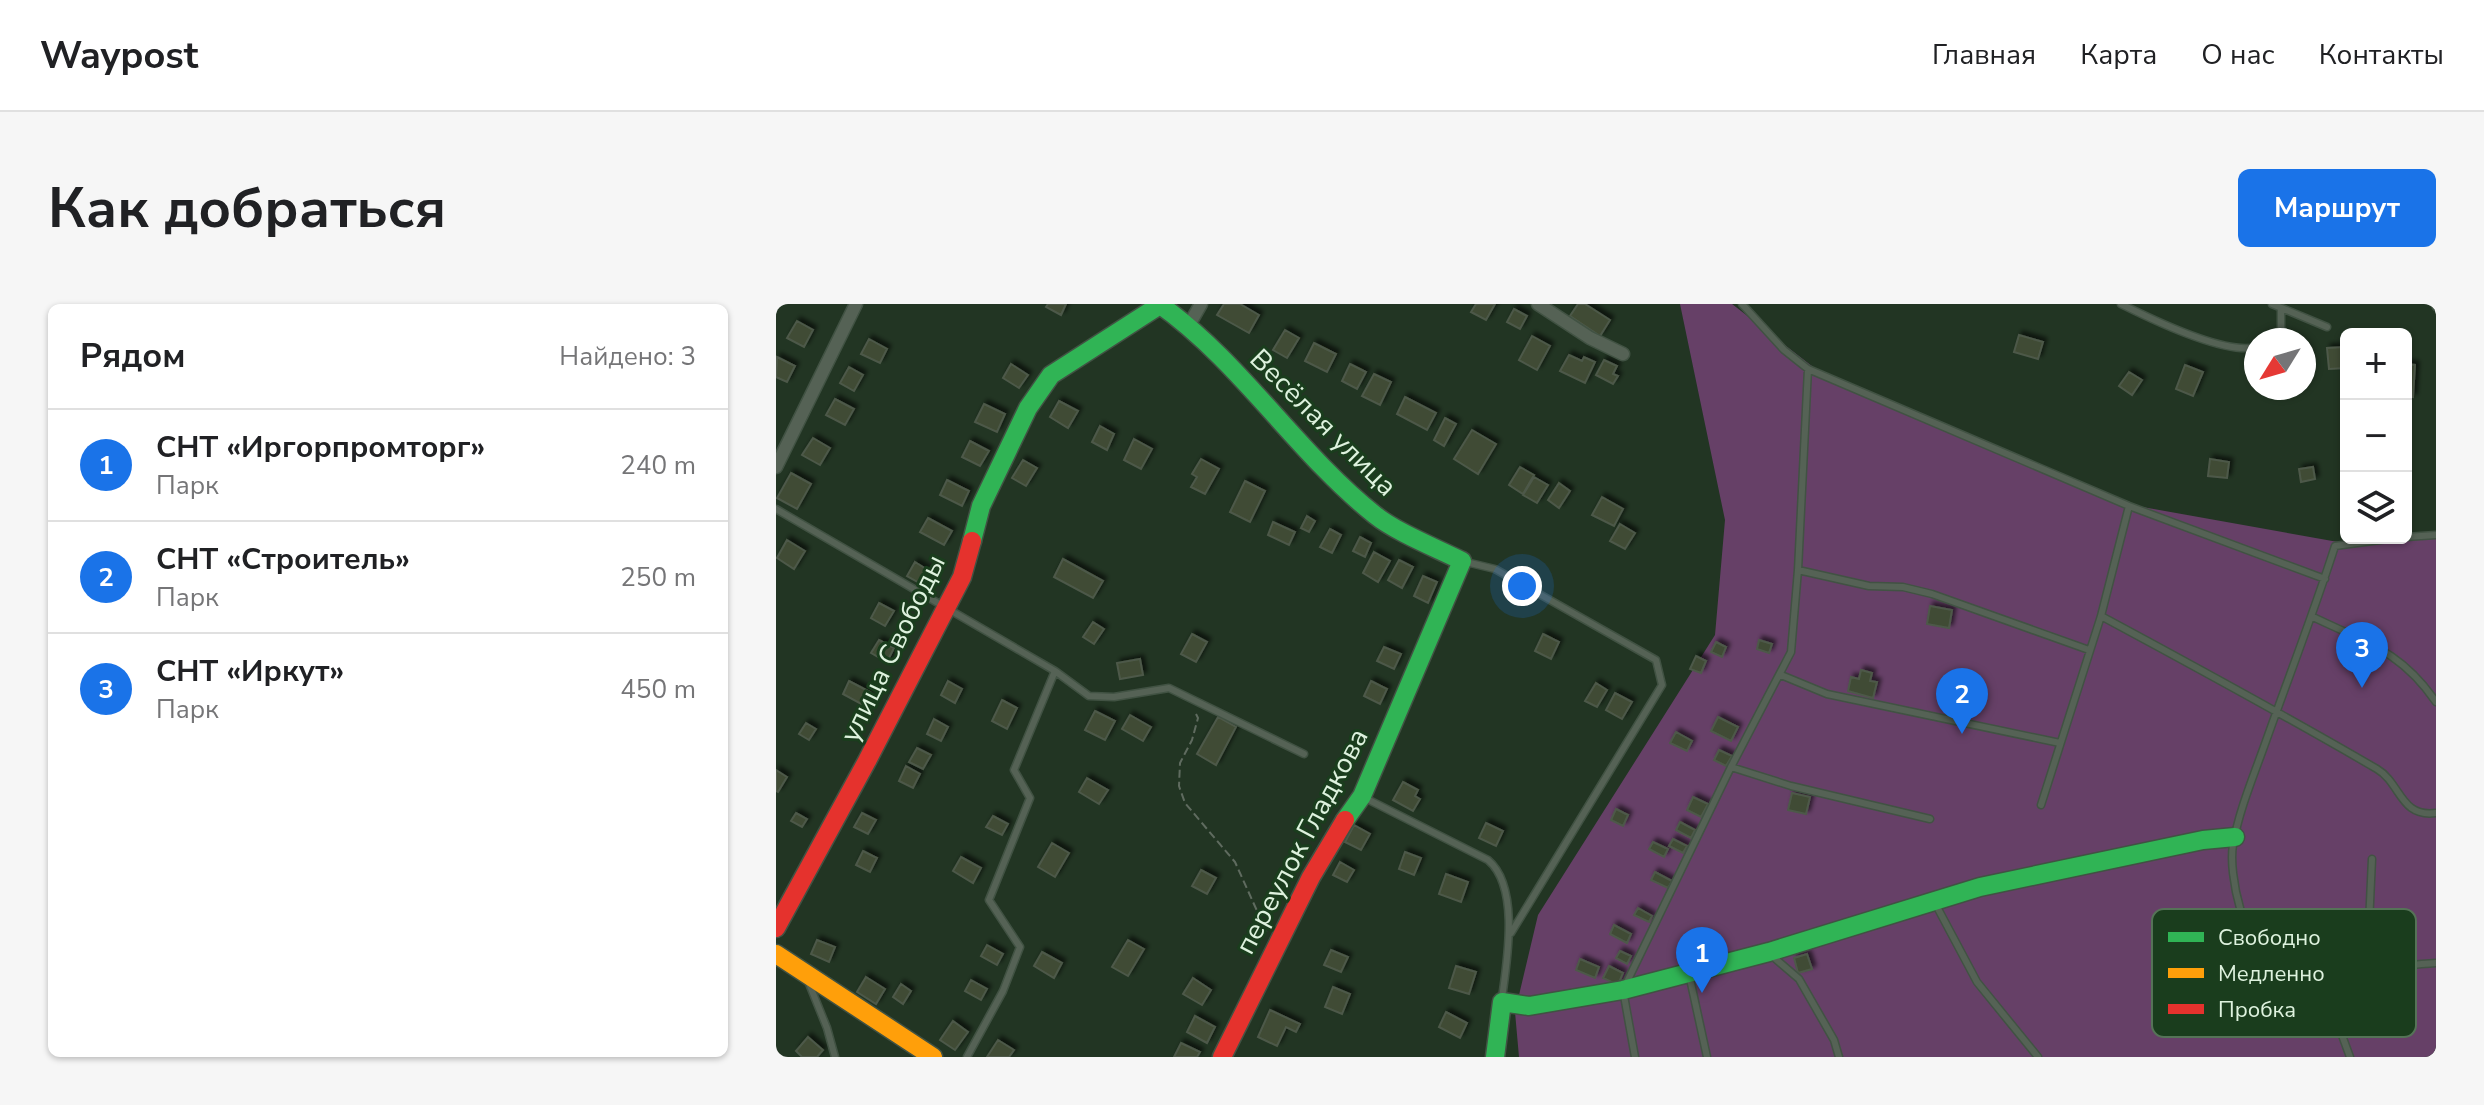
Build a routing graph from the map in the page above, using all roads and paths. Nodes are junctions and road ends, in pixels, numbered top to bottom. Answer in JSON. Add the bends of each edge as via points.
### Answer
{"nodes":[{"id":1,"x":856,"y":304,"type":"edge"},
{"id":2,"x":1159,"y":304,"type":"edge"},
{"id":3,"x":1201,"y":304,"type":"edge"},
{"id":4,"x":1538,"y":304,"type":"edge"},
{"id":5,"x":1742,"y":304,"type":"edge"},
{"id":6,"x":2121,"y":304,"type":"edge"},
{"id":7,"x":2272,"y":304,"type":"edge"},
{"id":8,"x":2281,"y":310,"type":"junction"},
{"id":9,"x":1189,"y":325,"type":"junction"},
{"id":10,"x":2327,"y":327,"type":"dead end"},
{"id":11,"x":2281,"y":328,"type":"edge"},
{"id":12,"x":2244,"y":349,"type":"edge"},
{"id":13,"x":1623,"y":354,"type":"dead end"},
{"id":14,"x":1808,"y":369,"type":"junction"},
{"id":15,"x":776,"y":467,"type":"edge"},
{"id":16,"x":2129,"y":506,"type":"junction"},
{"id":17,"x":776,"y":509,"type":"edge"},
{"id":18,"x":2436,"y":535,"type":"edge"},
{"id":19,"x":2412,"y":537,"type":"edge"},
{"id":20,"x":2350,"y":544,"type":"edge"},
{"id":21,"x":1462,"y":561,"type":"junction"},
{"id":22,"x":1798,"y":570,"type":"junction"},
{"id":23,"x":2325,"y":579,"type":"junction"},
{"id":24,"x":947,"y":608,"type":"junction"},
{"id":25,"x":2101,"y":616,"type":"junction"},
{"id":26,"x":2313,"y":617,"type":"junction"},
{"id":27,"x":2089,"y":650,"type":"junction"},
{"id":28,"x":1055,"y":671,"type":"junction"},
{"id":29,"x":1781,"y":675,"type":"junction"},
{"id":30,"x":1180,"y":693,"type":"junction"},
{"id":31,"x":2436,"y":702,"type":"edge"},
{"id":32,"x":2277,"y":711,"type":"junction"},
{"id":33,"x":2060,"y":743,"type":"junction"},
{"id":34,"x":1304,"y":754,"type":"dead end"},
{"id":35,"x":1731,"y":767,"type":"junction"},
{"id":36,"x":1362,"y":796,"type":"junction"},
{"id":37,"x":2041,"y":805,"type":"dead end"},
{"id":38,"x":2436,"y":813,"type":"edge"},
{"id":39,"x":1930,"y":819,"type":"dead end"},
{"id":40,"x":2235,"y":837,"type":"junction"},
{"id":41,"x":2372,"y":859,"type":"dead end"},
{"id":42,"x":1934,"y":901,"type":"junction"},
{"id":43,"x":2239,"y":909,"type":"edge"},
{"id":44,"x":2370,"y":909,"type":"edge"},
{"id":45,"x":776,"y":928,"type":"edge"},
{"id":46,"x":1511,"y":933,"type":"junction"},
{"id":47,"x":1275,"y":948,"type":"junction"},
{"id":48,"x":1769,"y":952,"type":"junction"},
{"id":49,"x":776,"y":954,"type":"edge"},
{"id":50,"x":2436,"y":963,"type":"edge"},
{"id":51,"x":2416,"y":964,"type":"edge"},
{"id":52,"x":803,"y":970,"type":"junction"},
{"id":53,"x":1688,"y":971,"type":"junction"},
{"id":54,"x":1623,"y":990,"type":"junction"},
{"id":55,"x":1502,"y":1002,"type":"junction"},
{"id":56,"x":2343,"y":1037,"type":"edge"},
{"id":57,"x":835,"y":1057,"type":"edge"},
{"id":58,"x":933,"y":1057,"type":"edge"},
{"id":59,"x":967,"y":1057,"type":"edge"},
{"id":60,"x":1222,"y":1057,"type":"edge"},
{"id":61,"x":1495,"y":1057,"type":"edge"},
{"id":62,"x":1635,"y":1057,"type":"edge"},
{"id":63,"x":1707,"y":1057,"type":"edge"},
{"id":64,"x":1839,"y":1057,"type":"edge"},
{"id":65,"x":2038,"y":1057,"type":"edge"},
{"id":66,"x":2350,"y":1057,"type":"edge"}],
"edges":[{"from":1,"to":15,"type":"street"},
{"from":2,"to":9,"type":"street","name":"Весёлая улица"},
{"from":2,"to":24,"type":"street","name":"улица Свободы","via":[[1051,375],[1028,408],[981,506],[962,577]]},
{"from":3,"to":9,"type":"street"},
{"from":4,"to":13,"type":"street"},
{"from":5,"to":14,"type":"lane"},
{"from":6,"to":12,"type":"lane","via":[[2217,344]]},
{"from":7,"to":8,"type":"lane"},
{"from":8,"to":10,"type":"lane"},
{"from":8,"to":11,"type":"lane"},
{"from":9,"to":21,"type":"street","name":"Весёлая улица","via":[[1377,517]]},
{"from":14,"to":16,"type":"lane"},
{"from":14,"to":22,"type":"lane"},
{"from":16,"to":23,"type":"lane"},
{"from":16,"to":25,"type":"lane"},
{"from":17,"to":24,"type":"lane"},
{"from":18,"to":19,"type":"lane"},
{"from":20,"to":23,"type":"lane","via":[[2335,546]]},
{"from":21,"to":36,"type":"street","name":"переулок Гладкова"},
{"from":21,"to":46,"type":"lane","via":[[1495,569],[1656,660],[1662,685]]},
{"from":22,"to":27,"type":"lane","via":[[1932,594]]},
{"from":22,"to":29,"type":"lane","via":[[1791,652]]},
{"from":23,"to":26,"type":"lane"},
{"from":24,"to":28,"type":"lane"},
{"from":24,"to":45,"type":"street","name":"улица Свободы"},
{"from":25,"to":27,"type":"lane"},
{"from":25,"to":32,"type":"lane"},
{"from":26,"to":31,"type":"lane","via":[[2392,655],[2419,677]]},
{"from":26,"to":32,"type":"lane"},
{"from":27,"to":33,"type":"lane"},
{"from":28,"to":30,"type":"lane","via":[[1089,696],[1169,688]]},
{"from":28,"to":59,"type":"lane","via":[[1014,770],[1030,798],[989,900],[1020,947]]},
{"from":29,"to":33,"type":"lane","via":[[1827,694]]},
{"from":29,"to":35,"type":"lane"},
{"from":30,"to":34,"type":"lane"},
{"from":30,"to":47,"type":"path","via":[[1198,718],[1180,763],[1185,803],[1235,862]]},
{"from":32,"to":38,"type":"lane","via":[[2386,774],[2406,804],[2424,815]]},
{"from":32,"to":40,"type":"lane"},
{"from":33,"to":37,"type":"lane"},
{"from":35,"to":39,"type":"lane"},
{"from":35,"to":54,"type":"lane"},
{"from":36,"to":46,"type":"lane","via":[[1497,867]]},
{"from":36,"to":47,"type":"street","name":"переулок Гладкова","via":[[1329,844]]},
{"from":40,"to":42,"type":"street"},
{"from":40,"to":43,"type":"lane"},
{"from":41,"to":44,"type":"lane"},
{"from":42,"to":48,"type":"street"},
{"from":42,"to":65,"type":"lane","via":[[1977,982]]},
{"from":46,"to":55,"type":"lane"},
{"from":47,"to":60,"type":"street","name":"переулок Гладкова"},
{"from":48,"to":53,"type":"street"},
{"from":48,"to":64,"type":"lane","via":[[1799,979]]},
{"from":49,"to":52,"type":"street"},
{"from":50,"to":51,"type":"lane"},
{"from":52,"to":57,"type":"lane"},
{"from":52,"to":58,"type":"street"},
{"from":53,"to":54,"type":"street"},
{"from":53,"to":63,"type":"lane"},
{"from":54,"to":55,"type":"street","via":[[1529,1006]]},
{"from":54,"to":62,"type":"lane"},
{"from":55,"to":61,"type":"street"},
{"from":56,"to":66,"type":"lane"}]}
